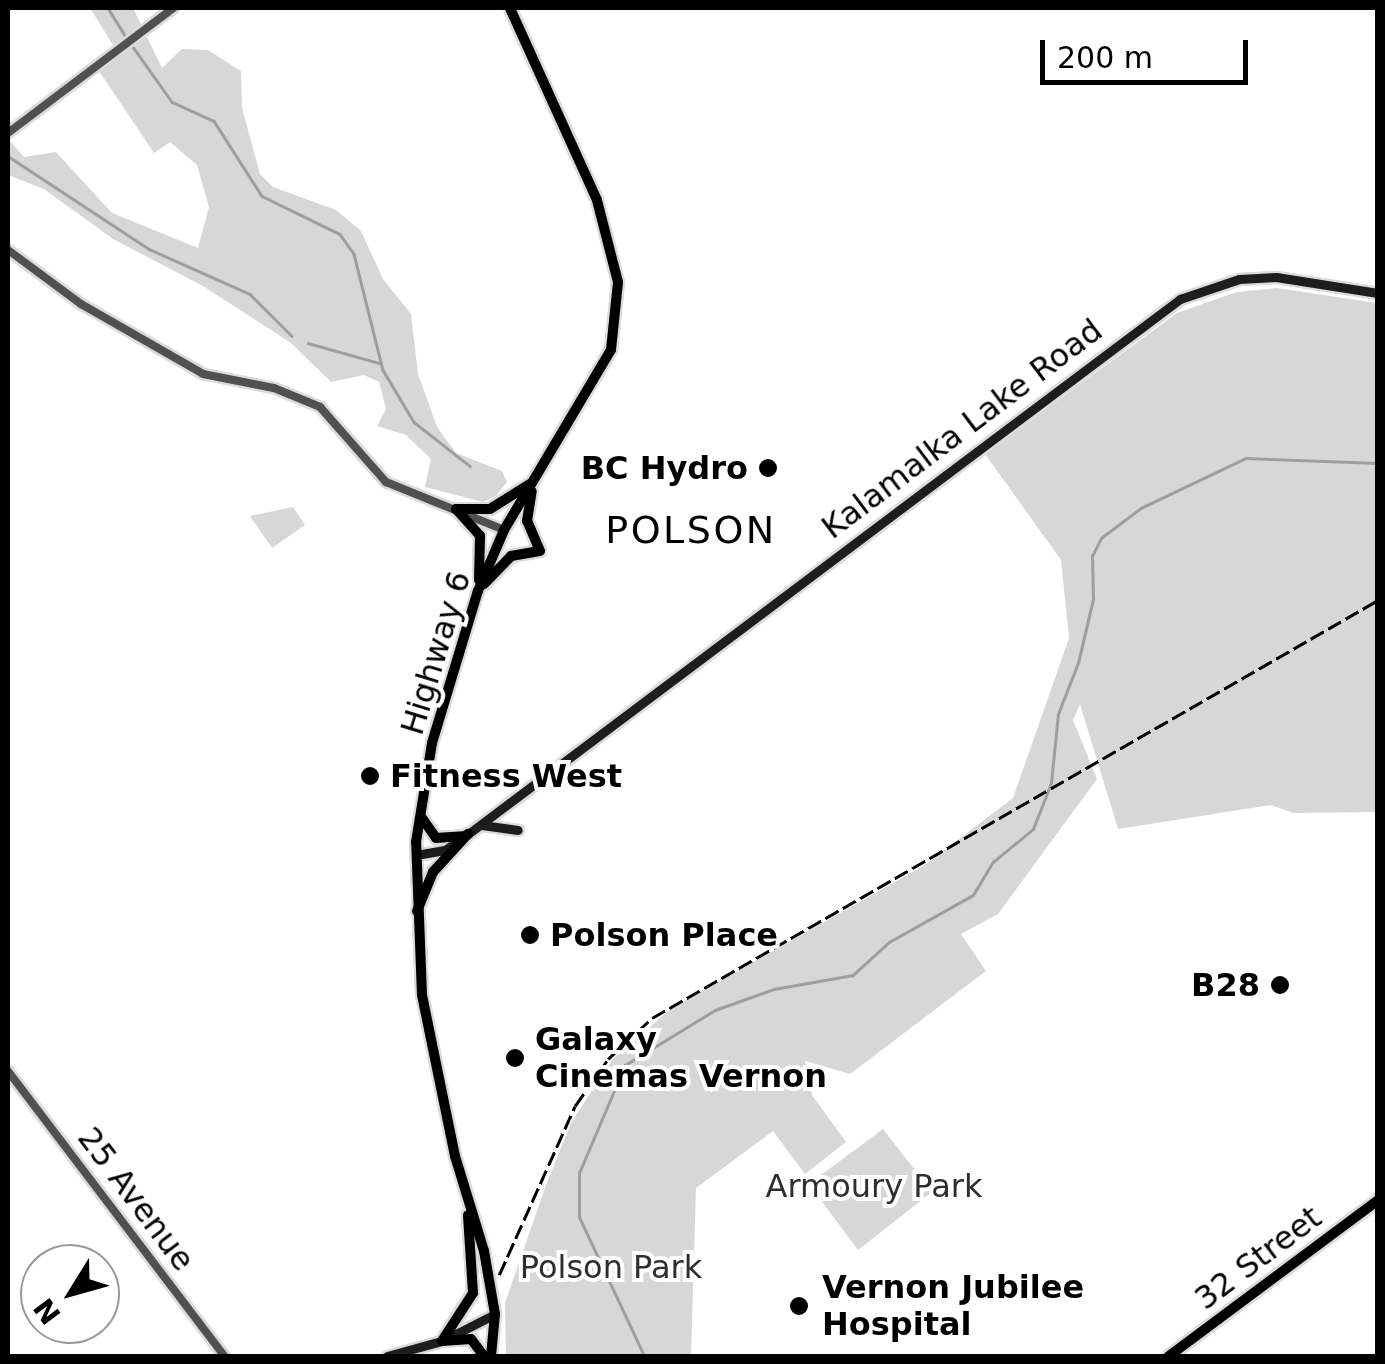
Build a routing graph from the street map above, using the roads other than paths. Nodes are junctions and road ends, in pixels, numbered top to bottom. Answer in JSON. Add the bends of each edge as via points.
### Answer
{"nodes":[{"id":1,"x":173,"y":8,"type":"edge"},
{"id":2,"x":510,"y":8,"type":"edge"},
{"id":3,"x":8,"y":133,"type":"edge"},
{"id":4,"x":8,"y":250,"type":"edge"},
{"id":5,"x":1378,"y":293,"type":"edge"},
{"id":6,"x":534,"y":480,"type":"junction"},
{"id":7,"x":456,"y":509,"type":"junction"},
{"id":8,"x":504,"y":530,"type":"junction"},
{"id":9,"x":478,"y":591,"type":"junction"},
{"id":10,"x":420,"y":812,"type":"junction"},
{"id":11,"x":480,"y":825,"type":"junction"},
{"id":12,"x":518,"y":830,"type":"dead end"},
{"id":13,"x":468,"y":834,"type":"junction"},
{"id":14,"x":416,"y":855,"type":"junction"},
{"id":15,"x":415,"y":917,"type":"junction"},
{"id":16,"x":8,"y":1071,"type":"edge"},
{"id":17,"x":1378,"y":1200,"type":"edge"},
{"id":18,"x":468,"y":1204,"type":"junction"},
{"id":19,"x":495,"y":1314,"type":"junction"},
{"id":20,"x":442,"y":1341,"type":"junction"},
{"id":21,"x":224,"y":1356,"type":"edge"},
{"id":22,"x":387,"y":1356,"type":"edge"},
{"id":23,"x":487,"y":1356,"type":"edge"},
{"id":24,"x":1169,"y":1356,"type":"edge"}],
"edges":[{"from":1,"to":3,"type":"street"},
{"from":2,"to":6,"type":"main road","name":"Highway 6","via":[[597,200],[618,282],[611,350]]},
{"from":4,"to":7,"type":"street","via":[[81,304],[203,374],[274,388],[320,407],[372,471]]},
{"from":5,"to":11,"type":"main road","name":"Kalamalka Lake Road","via":[[1276,277],[1239,279],[1180,299]]},
{"from":6,"to":7,"type":"main road","via":[[498,506]]},
{"from":6,"to":8,"type":"main road","name":"Highway 6"},
{"from":6,"to":9,"type":"main road","via":[[526,513],[540,551],[510,556]]},
{"from":7,"to":8,"type":"street"},
{"from":7,"to":9,"type":"main road","via":[[480,536]]},
{"from":8,"to":9,"type":"main road","name":"Highway 6"},
{"from":9,"to":10,"type":"main road","name":"Highway 6","via":[[442,705]]},
{"from":10,"to":13,"type":"main road","via":[[436,838]]},
{"from":10,"to":14,"type":"main road","name":"Highway 6"},
{"from":11,"to":12,"type":"main road"},
{"from":11,"to":13,"type":"main road","name":"Kalamalka Lake Road"},
{"from":13,"to":14,"type":"main road","name":"Kalamalka Lake Road","via":[[445,850]]},
{"from":13,"to":15,"type":"main road","via":[[432,872]]},
{"from":14,"to":15,"type":"main road","name":"Highway 6"},
{"from":15,"to":18,"type":"main road","name":"Highway 6","via":[[422,996]]},
{"from":16,"to":21,"type":"street","name":"25 Avenue"},
{"from":17,"to":24,"type":"main road","name":"32 Street"},
{"from":18,"to":19,"type":"main road","name":"Highway 6"},
{"from":18,"to":20,"type":"main road","via":[[473,1294]]},
{"from":19,"to":20,"type":"main road"},
{"from":19,"to":23,"type":"main road","name":"Highway 6"},
{"from":20,"to":22,"type":"main road"},
{"from":20,"to":23,"type":"main road","via":[[470,1339]]}]}
